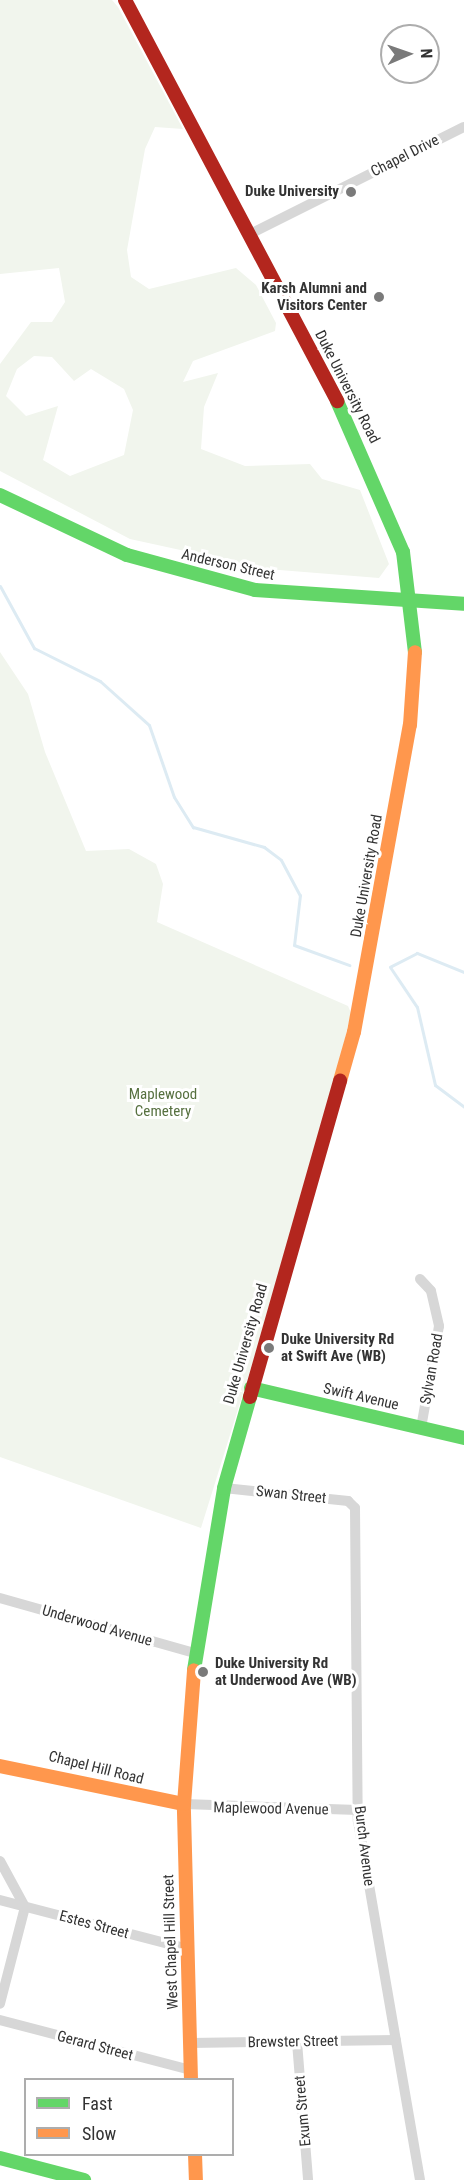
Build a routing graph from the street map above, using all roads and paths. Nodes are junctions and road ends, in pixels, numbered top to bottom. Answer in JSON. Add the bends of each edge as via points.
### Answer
{"nodes":[{"id":1,"x":125,"y":0,"type":"edge"},
{"id":2,"x":464,"y":127,"type":"edge"},
{"id":3,"x":250,"y":234,"type":"junction"},
{"id":4,"x":0,"y":495,"type":"edge"},
{"id":5,"x":414,"y":604,"type":"junction"},
{"id":6,"x":464,"y":604,"type":"edge"},
{"id":7,"x":420,"y":1279,"type":"dead end"},
{"id":8,"x":251,"y":1388,"type":"junction"},
{"id":9,"x":421,"y":1428,"type":"junction"},
{"id":10,"x":464,"y":1438,"type":"edge"},
{"id":11,"x":224,"y":1488,"type":"junction"},
{"id":12,"x":356,"y":1508,"type":"joint"},
{"id":13,"x":0,"y":1598,"type":"edge"},
{"id":14,"x":195,"y":1653,"type":"junction"},
{"id":15,"x":0,"y":1766,"type":"edge"},
{"id":16,"x":184,"y":1804,"type":"junction"},
{"id":17,"x":358,"y":1810,"type":"junction"},
{"id":18,"x":0,"y":1861,"type":"edge"},
{"id":19,"x":0,"y":1900,"type":"edge"},
{"id":20,"x":25,"y":1907,"type":"junction"},
{"id":21,"x":188,"y":1949,"type":"junction"},
{"id":22,"x":0,"y":2004,"type":"edge"},
{"id":23,"x":0,"y":2020,"type":"edge"},
{"id":24,"x":396,"y":2040,"type":"junction"},
{"id":25,"x":297,"y":2042,"type":"junction"},
{"id":26,"x":190,"y":2043,"type":"junction"},
{"id":27,"x":191,"y":2075,"type":"edge"},
{"id":28,"x":195,"y":2156,"type":"edge"},
{"id":29,"x":0,"y":2158,"type":"edge"},
{"id":30,"x":84,"y":2180,"type":"edge"},
{"id":31,"x":196,"y":2180,"type":"edge"},
{"id":32,"x":308,"y":2180,"type":"edge"},
{"id":33,"x":420,"y":2180,"type":"edge"}],
"edges":[{"from":1,"to":3,"type":"main road","name":"Duke University Road"},
{"from":2,"to":3,"type":"street","name":"Chapel Drive"},
{"from":3,"to":5,"type":"main road","name":"Duke University Road","via":[[374,478],[395,528]]},
{"from":4,"to":5,"type":"main road","name":"Anderson Street","via":[[98,544],[215,581],[285,595]]},
{"from":5,"to":6,"type":"main road","name":"Anderson Street"},
{"from":5,"to":8,"type":"main road","name":"Duke University Road","via":[[410,725],[354,1032]]},
{"from":7,"to":9,"type":"street","name":"Sylvan Road","via":[[431,1291],[439,1326]]},
{"from":8,"to":9,"type":"main road","name":"Swift Avenue"},
{"from":8,"to":11,"type":"main road","name":"Duke University Road"},
{"from":9,"to":10,"type":"main road","name":"Swift Avenue"},
{"from":11,"to":12,"type":"street","name":"Swan Street","via":[[348,1501]]},
{"from":11,"to":14,"type":"main road","name":"Duke University Road"},
{"from":12,"to":17,"type":"street","name":"Burch Avenue"},
{"from":13,"to":14,"type":"street","name":"Underwood Avenue"},
{"from":14,"to":16,"type":"main road","name":"Duke University Road"},
{"from":15,"to":16,"type":"main road","name":"Chapel Hill Road"},
{"from":16,"to":17,"type":"street","name":"Maplewood Avenue"},
{"from":16,"to":21,"type":"main road","name":"West Chapel Hill Street"},
{"from":17,"to":24,"type":"street","name":"Burch Avenue"},
{"from":18,"to":20,"type":"street"},
{"from":19,"to":20,"type":"street","name":"Estes Street"},
{"from":20,"to":21,"type":"street","name":"Estes Street"},
{"from":20,"to":22,"type":"street"},
{"from":21,"to":26,"type":"main road","name":"West Chapel Hill Street"},
{"from":23,"to":27,"type":"street","name":"Gerard Street"},
{"from":24,"to":25,"type":"street","name":"Brewster Street"},
{"from":24,"to":33,"type":"street","name":"Burch Avenue"},
{"from":25,"to":26,"type":"street","name":"Brewster Street"},
{"from":25,"to":32,"type":"street","name":"Exum Street"},
{"from":26,"to":27,"type":"main road","name":"West Chapel Hill Street"},
{"from":28,"to":31,"type":"main road"},
{"from":29,"to":30,"type":"main road"}]}
